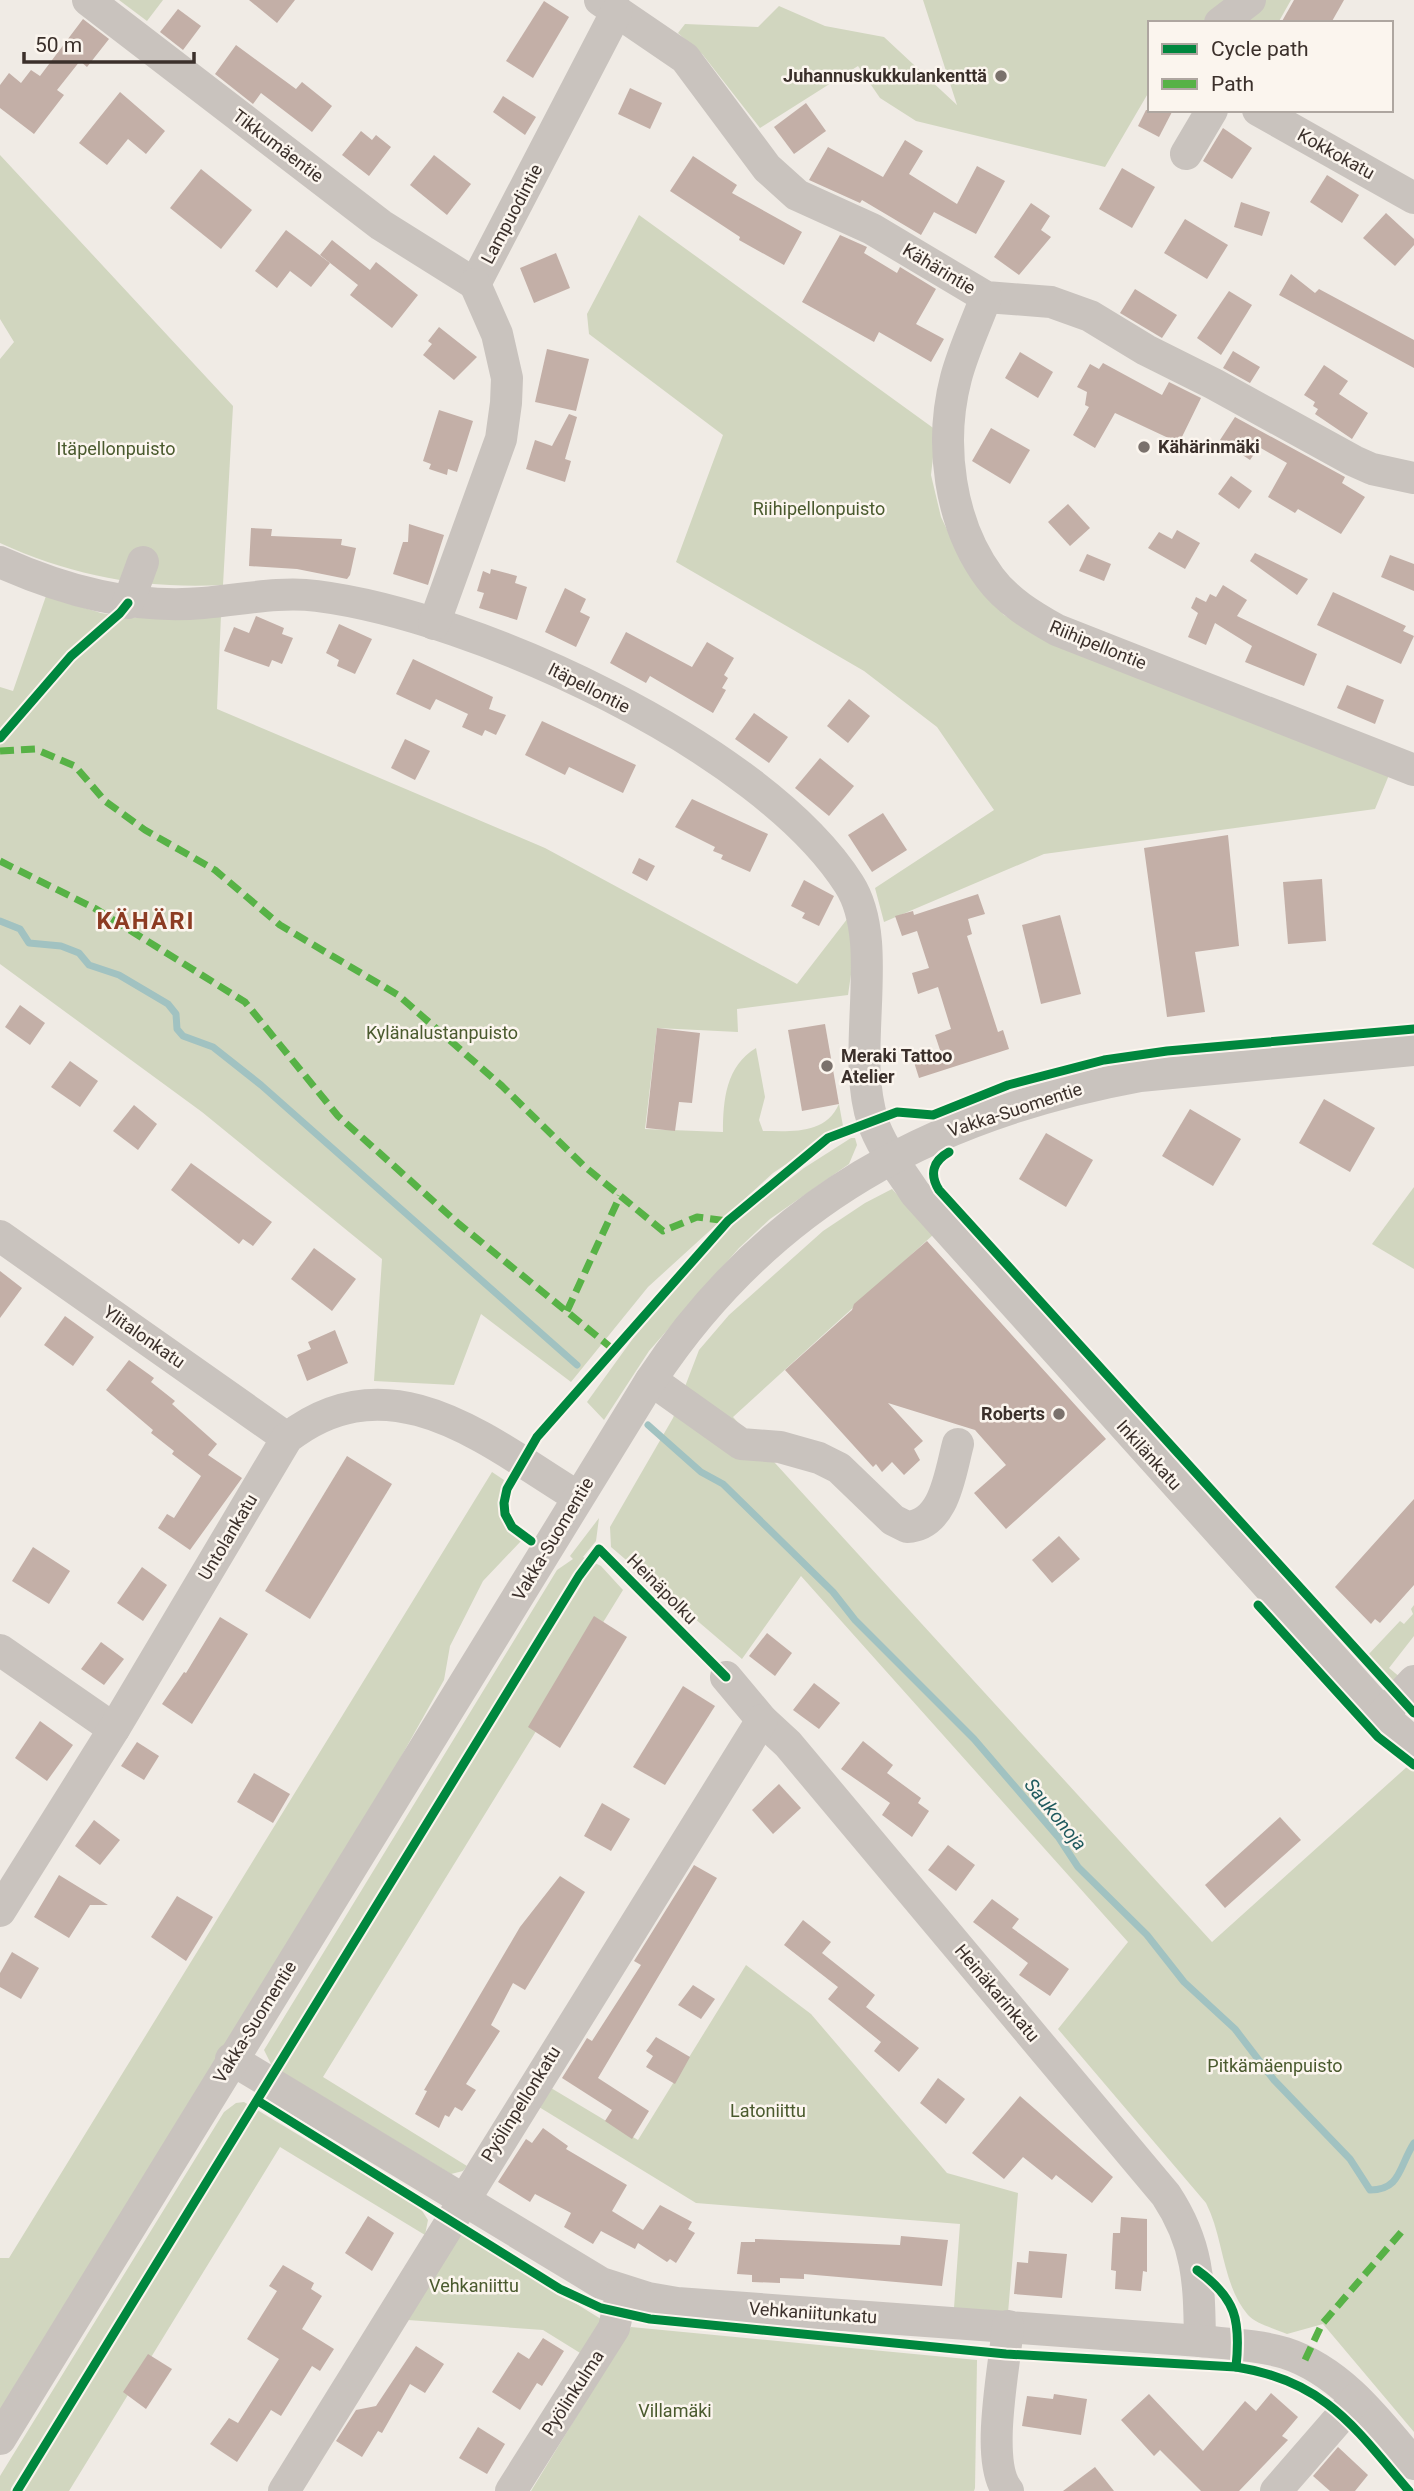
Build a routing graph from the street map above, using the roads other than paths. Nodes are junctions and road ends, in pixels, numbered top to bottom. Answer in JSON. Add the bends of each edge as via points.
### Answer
{"nodes":[{"id":1,"x":88,"y":0,"type":"edge"},
{"id":2,"x":1250,"y":0,"type":"edge"},
{"id":3,"x":608,"y":6,"type":"edge"},
{"id":4,"x":1223,"y":21,"type":"edge"},
{"id":5,"x":1211,"y":112,"type":"edge"},
{"id":6,"x":1262,"y":112,"type":"edge"},
{"id":7,"x":1186,"y":155,"type":"dead end"},
{"id":8,"x":1414,"y":198,"type":"edge"},
{"id":9,"x":475,"y":284,"type":"junction"},
{"id":10,"x":986,"y":298,"type":"junction"},
{"id":11,"x":1414,"y":478,"type":"edge"},
{"id":12,"x":0,"y":562,"type":"edge"},
{"id":13,"x":143,"y":562,"type":"dead end"},
{"id":14,"x":128,"y":603,"type":"junction"},
{"id":15,"x":434,"y":624,"type":"junction"},
{"id":16,"x":1414,"y":770,"type":"edge"},
{"id":17,"x":1414,"y":1051,"type":"edge"},
{"id":18,"x":893,"y":1159,"type":"junction"},
{"id":19,"x":0,"y":1236,"type":"edge"},
{"id":20,"x":651,"y":1380,"type":"junction"},
{"id":21,"x":287,"y":1438,"type":"junction"},
{"id":22,"x":958,"y":1444,"type":"dead end"},
{"id":23,"x":578,"y":1497,"type":"junction"},
{"id":24,"x":0,"y":1650,"type":"edge"},
{"id":25,"x":726,"y":1677,"type":"dead end"},
{"id":26,"x":1414,"y":1681,"type":"edge"},
{"id":27,"x":1383,"y":1714,"type":"junction"},
{"id":28,"x":762,"y":1720,"type":"junction"},
{"id":29,"x":114,"y":1729,"type":"junction"},
{"id":30,"x":1414,"y":1743,"type":"edge"},
{"id":31,"x":0,"y":1911,"type":"edge"},
{"id":32,"x":232,"y":2059,"type":"junction"},
{"id":33,"x":462,"y":2199,"type":"junction"},
{"id":34,"x":622,"y":2291,"type":"junction"},
{"id":35,"x":1008,"y":2326,"type":"junction"},
{"id":36,"x":1200,"y":2341,"type":"junction"},
{"id":37,"x":1356,"y":2399,"type":"junction"},
{"id":38,"x":0,"y":2439,"type":"edge"},
{"id":39,"x":1414,"y":2464,"type":"edge"},
{"id":40,"x":1004,"y":2489,"type":"edge"},
{"id":41,"x":284,"y":2491,"type":"edge"},
{"id":42,"x":511,"y":2491,"type":"edge"},
{"id":43,"x":1276,"y":2491,"type":"edge"}],
"edges":[{"from":1,"to":9,"type":"street","name":"Tikkumäentie","via":[[381,225]]},
{"from":2,"to":4,"type":"street"},
{"from":3,"to":9,"type":"street","name":"Lampuodintie"},
{"from":3,"to":10,"type":"street","name":"Kähärintie","via":[[685,58],[780,182],[797,195],[872,229]]},
{"from":5,"to":7,"type":"street"},
{"from":6,"to":8,"type":"street","name":"Kokkokatu"},
{"from":9,"to":15,"type":"street","name":"Lampuodintie","via":[[497,334],[507,378],[506,402],[501,439]]},
{"from":10,"to":11,"type":"street","name":"Kähärintie","via":[[1051,302],[1090,316],[1354,461]]},
{"from":10,"to":16,"type":"street","name":"Riihipellontie","via":[[956,378],[947,443],[953,491],[965,530],[981,564],[1003,593],[1057,629]]},
{"from":12,"to":14,"type":"street","name":"Itäpellontie"},
{"from":13,"to":14,"type":"street"},
{"from":14,"to":15,"type":"street","name":"Itäpellontie","via":[[163,605],[271,594],[314,595]]},
{"from":15,"to":18,"type":"street","name":"Itäpellontie","via":[[550,667],[677,734],[781,810],[822,849],[855,894],[864,922],[863,1030],[869,1098],[873,1122]]},
{"from":17,"to":18,"type":"street","name":"Vakka-Suomentie","via":[[1192,1070],[1097,1084],[1003,1111]]},
{"from":18,"to":20,"type":"street","name":"Vakka-Suomentie","via":[[847,1183],[751,1257],[686,1330]]},
{"from":18,"to":27,"type":"street","name":"Inkilänkatu","via":[[942,1225]]},
{"from":19,"to":21,"type":"street","name":"Ylitalonkatu"},
{"from":20,"to":22,"type":"street","via":[[741,1444],[780,1447],[839,1468],[893,1520],[907,1527],[924,1523],[941,1503]]},
{"from":20,"to":23,"type":"street","name":"Vakka-Suomentie"},
{"from":21,"to":23,"type":"street","name":"Untolankatu","via":[[305,1424],[347,1409],[401,1404],[453,1422]]},
{"from":21,"to":29,"type":"street","name":"Untolankatu"},
{"from":23,"to":32,"type":"street","name":"Vakka-Suomentie"},
{"from":24,"to":29,"type":"street"},
{"from":25,"to":28,"type":"street","name":"Heinäkarinkatu"},
{"from":26,"to":27,"type":"street"},
{"from":27,"to":30,"type":"street","name":"Inkilänkatu"},
{"from":28,"to":33,"type":"street","name":"Pyölinpellonkatu"},
{"from":28,"to":36,"type":"street","name":"Heinäkarinkatu","via":[[788,1744],[1166,2194],[1191,2239],[1196,2260]]},
{"from":29,"to":31,"type":"street","name":"Untolankatu"},
{"from":32,"to":33,"type":"street","name":"Vehkaniitunkatu"},
{"from":32,"to":38,"type":"street","name":"Vakka-Suomentie"},
{"from":33,"to":34,"type":"street","name":"Vehkaniitunkatu","via":[[601,2283]]},
{"from":33,"to":41,"type":"street","name":"Pyölinpellonkatu"},
{"from":34,"to":35,"type":"street","name":"Vehkaniitunkatu","via":[[677,2303]]},
{"from":34,"to":42,"type":"street","name":"Pyölinkulma","via":[[614,2328]]},
{"from":35,"to":36,"type":"street","name":"Vehkaniitunkatu"},
{"from":35,"to":40,"type":"street","via":[[995,2453]]},
{"from":36,"to":37,"type":"street","name":"Vehkaniitunkatu","via":[[1283,2352],[1305,2360],[1337,2380]]},
{"from":37,"to":39,"type":"street","name":"Vehkaniitunkatu"},
{"from":37,"to":43,"type":"street"}]}
